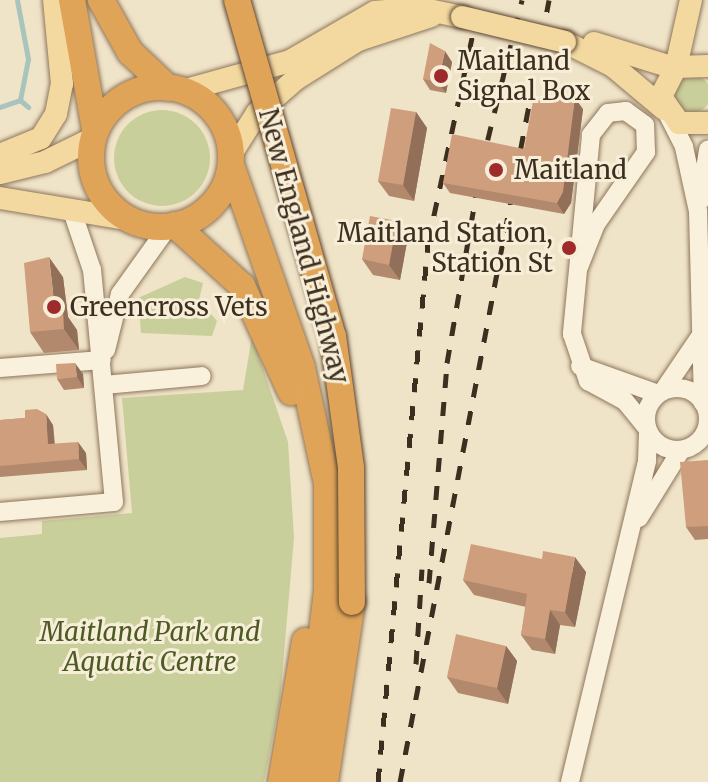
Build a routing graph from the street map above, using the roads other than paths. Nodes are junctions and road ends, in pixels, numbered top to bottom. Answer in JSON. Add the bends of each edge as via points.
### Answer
{"nodes":[{"id":1,"x":54,"y":0,"type":"edge"},
{"id":2,"x":72,"y":0,"type":"edge"},
{"id":3,"x":101,"y":0,"type":"edge"},
{"id":4,"x":237,"y":0,"type":"edge"},
{"id":5,"x":692,"y":0,"type":"edge"},
{"id":6,"x":440,"y":13,"type":"junction"},
{"id":7,"x":565,"y":40,"type":"junction"},
{"id":8,"x":708,"y":56,"type":"edge"},
{"id":9,"x":708,"y":66,"type":"edge"},
{"id":10,"x":676,"y":67,"type":"junction"},
{"id":11,"x":175,"y":89,"type":"junction"},
{"id":12,"x":666,"y":112,"type":"junction"},
{"id":13,"x":708,"y":123,"type":"edge"},
{"id":14,"x":92,"y":134,"type":"junction"},
{"id":15,"x":708,"y":150,"type":"edge"},
{"id":16,"x":0,"y":155,"type":"edge"},
{"id":17,"x":231,"y":160,"type":"junction"},
{"id":18,"x":0,"y":173,"type":"edge"},
{"id":19,"x":0,"y":198,"type":"edge"},
{"id":20,"x":71,"y":208,"type":"junction"},
{"id":21,"x":698,"y":211,"type":"junction"},
{"id":22,"x":133,"y":220,"type":"junction"},
{"id":23,"x":171,"y":226,"type":"junction"},
{"id":24,"x":579,"y":267,"type":"junction"},
{"id":25,"x":703,"y":311,"type":"junction"},
{"id":26,"x":102,"y":360,"type":"junction"},
{"id":27,"x":580,"y":366,"type":"junction"},
{"id":28,"x":0,"y":368,"type":"edge"},
{"id":29,"x":202,"y":376,"type":"dead end"},
{"id":30,"x":104,"y":385,"type":"junction"},
{"id":31,"x":661,"y":393,"type":"junction"},
{"id":32,"x":705,"y":407,"type":"edge"},
{"id":33,"x":648,"y":430,"type":"junction"},
{"id":34,"x":683,"y":449,"type":"junction"},
{"id":35,"x":708,"y":451,"type":"edge"},
{"id":36,"x":0,"y":512,"type":"edge"},
{"id":37,"x":627,"y":542,"type":"junction"},
{"id":38,"x":281,"y":782,"type":"edge"},
{"id":39,"x":304,"y":782,"type":"edge"},
{"id":40,"x":325,"y":782,"type":"edge"},
{"id":41,"x":570,"y":782,"type":"edge"}],
"edges":[{"from":1,"to":16,"type":"main road","via":[[62,84],[56,114],[41,138]]},
{"from":2,"to":14,"type":"highway"},
{"from":3,"to":11,"type":"highway","via":[[130,52]]},
{"from":4,"to":40,"type":"highway","name":"New England Highway","bridge":true,"via":[[335,350],[352,478],[352,602]]},
{"from":5,"to":8,"type":"main road"},
{"from":5,"to":10,"type":"main road"},
{"from":6,"to":7,"type":"main road","bridge":true},
{"from":6,"to":11,"type":"main road","via":[[375,12],[290,61]]},
{"from":6,"to":17,"type":"main road","via":[[341,49],[272,97]]},
{"from":7,"to":10,"type":"main road"},
{"from":7,"to":12,"type":"main road","via":[[613,66]]},
{"from":9,"to":10,"type":"main road"},
{"from":10,"to":12,"type":"main road","via":[[663,83]]},
{"from":11,"to":14,"type":"highway","via":[[128,96]]},
{"from":11,"to":17,"type":"highway","via":[[215,115]]},
{"from":12,"to":13,"type":"main road","via":[[685,126]]},
{"from":12,"to":21,"type":"street","via":[[684,147]]},
{"from":14,"to":18,"type":"main road","via":[[45,162]]},
{"from":14,"to":22,"type":"highway","via":[[99,188]]},
{"from":15,"to":21,"type":"street"},
{"from":17,"to":23,"type":"highway","via":[[208,209]]},
{"from":17,"to":39,"type":"highway","via":[[302,368],[327,484],[327,591]]},
{"from":19,"to":20,"type":"main road"},
{"from":20,"to":22,"type":"main road"},
{"from":20,"to":26,"type":"street","via":[[89,253]]},
{"from":21,"to":25,"type":"street"},
{"from":22,"to":23,"type":"highway"},
{"from":23,"to":26,"type":"street","via":[[120,294]]},
{"from":23,"to":38,"type":"highway","via":[[230,271],[266,328],[304,449],[310,589]]},
{"from":24,"to":24,"type":"street","via":[[593,127],[608,113],[626,111],[645,125],[646,152],[596,224]]},
{"from":24,"to":27,"type":"street","via":[[572,334]]},
{"from":25,"to":31,"type":"street","via":[[696,347]]},
{"from":25,"to":32,"type":"street"},
{"from":26,"to":28,"type":"street"},
{"from":26,"to":30,"type":"street"},
{"from":27,"to":31,"type":"street"},
{"from":27,"to":33,"type":"street"},
{"from":29,"to":30,"type":"street"},
{"from":30,"to":36,"type":"street","via":[[114,502]]},
{"from":31,"to":32,"type":"street","via":[[681,388]]},
{"from":31,"to":33,"type":"street"},
{"from":32,"to":34,"type":"street","via":[[706,429]]},
{"from":33,"to":34,"type":"street","via":[[658,444]]},
{"from":33,"to":37,"type":"street"},
{"from":34,"to":35,"type":"street"},
{"from":34,"to":37,"type":"street"},
{"from":37,"to":41,"type":"street"}]}
